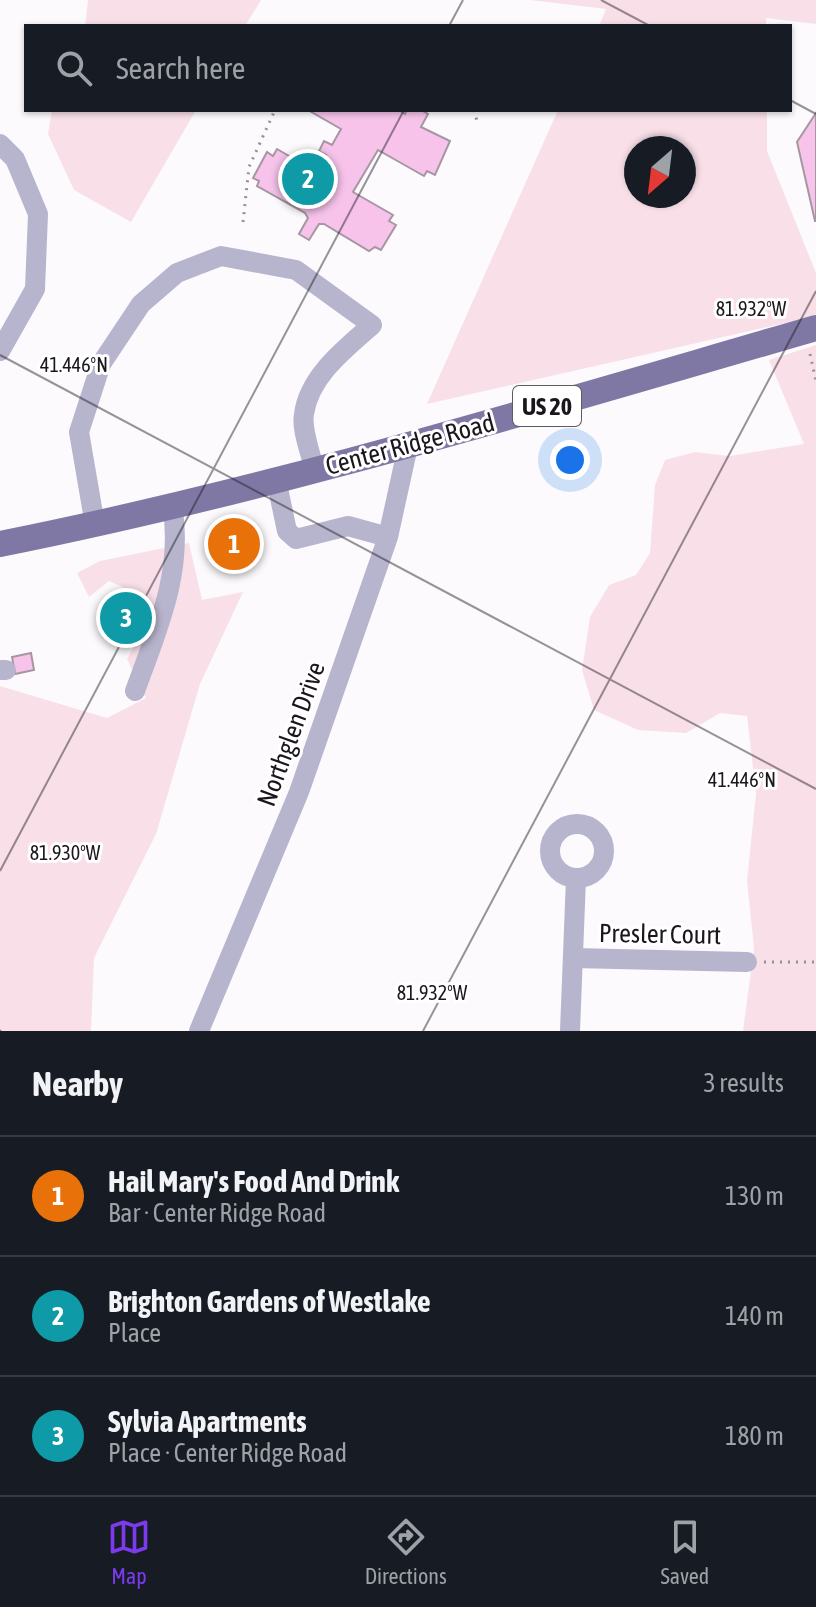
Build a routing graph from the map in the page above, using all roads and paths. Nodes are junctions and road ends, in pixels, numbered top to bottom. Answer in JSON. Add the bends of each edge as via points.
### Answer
{"nodes":[{"id":1,"x":274,"y":112,"type":"edge"},
{"id":2,"x":475,"y":112,"type":"edge"},
{"id":3,"x":478,"y":125,"type":"dead end"},
{"id":4,"x":0,"y":144,"type":"edge"},
{"id":5,"x":243,"y":222,"type":"dead end"},
{"id":6,"x":816,"y":328,"type":"edge"},
{"id":7,"x":0,"y":351,"type":"edge"},
{"id":8,"x":810,"y":354,"type":"dead end"},
{"id":9,"x":816,"y":381,"type":"edge"},
{"id":10,"x":408,"y":446,"type":"junction"},
{"id":11,"x":314,"y":469,"type":"junction"},
{"id":12,"x":276,"y":479,"type":"junction"},
{"id":13,"x":172,"y":505,"type":"junction"},
{"id":14,"x":95,"y":525,"type":"junction"},
{"id":15,"x":388,"y":537,"type":"junction"},
{"id":16,"x":0,"y":544,"type":"edge"},
{"id":17,"x":135,"y":691,"type":"dead end"},
{"id":18,"x":576,"y":878,"type":"dead end"},
{"id":19,"x":573,"y":958,"type":"junction"},
{"id":20,"x":747,"y":962,"type":"joint"},
{"id":21,"x":816,"y":962,"type":"edge"},
{"id":22,"x":199,"y":1031,"type":"edge"},
{"id":23,"x":570,"y":1031,"type":"edge"}],
"edges":[{"from":1,"to":5,"type":"path","via":[[249,167]]},
{"from":2,"to":3,"type":"path"},
{"from":4,"to":7,"type":"street","via":[[15,159],[38,214],[35,289]]},
{"from":6,"to":10,"type":"main road","name":"Center Ridge Road","number":"US 20"},
{"from":8,"to":9,"type":"path"},
{"from":10,"to":11,"type":"main road","name":"Center Ridge Road","number":"US 20"},
{"from":10,"to":15,"type":"street","name":"Northglen Drive"},
{"from":11,"to":12,"type":"main road","name":"Center Ridge Road","number":"US 20"},
{"from":11,"to":14,"type":"street","via":[[303,415],[314,385],[372,325],[296,270],[221,256],[177,273],[141,304],[101,364],[79,432]]},
{"from":12,"to":13,"type":"main road","name":"Center Ridge Road","number":"US 20"},
{"from":12,"to":15,"type":"street","via":[[287,531],[296,539],[348,526]]},
{"from":13,"to":14,"type":"main road","name":"Center Ridge Road","number":"US 20"},
{"from":13,"to":17,"type":"street","via":[[178,537],[174,569]]},
{"from":14,"to":16,"type":"main road","name":"Center Ridge Road","number":"US 20"},
{"from":15,"to":22,"type":"street","name":"Northglen Drive","via":[[299,792]]},
{"from":18,"to":19,"type":"street"},
{"from":19,"to":20,"type":"street","name":"Presler Court"},
{"from":19,"to":23,"type":"street"},
{"from":20,"to":21,"type":"path"}]}
